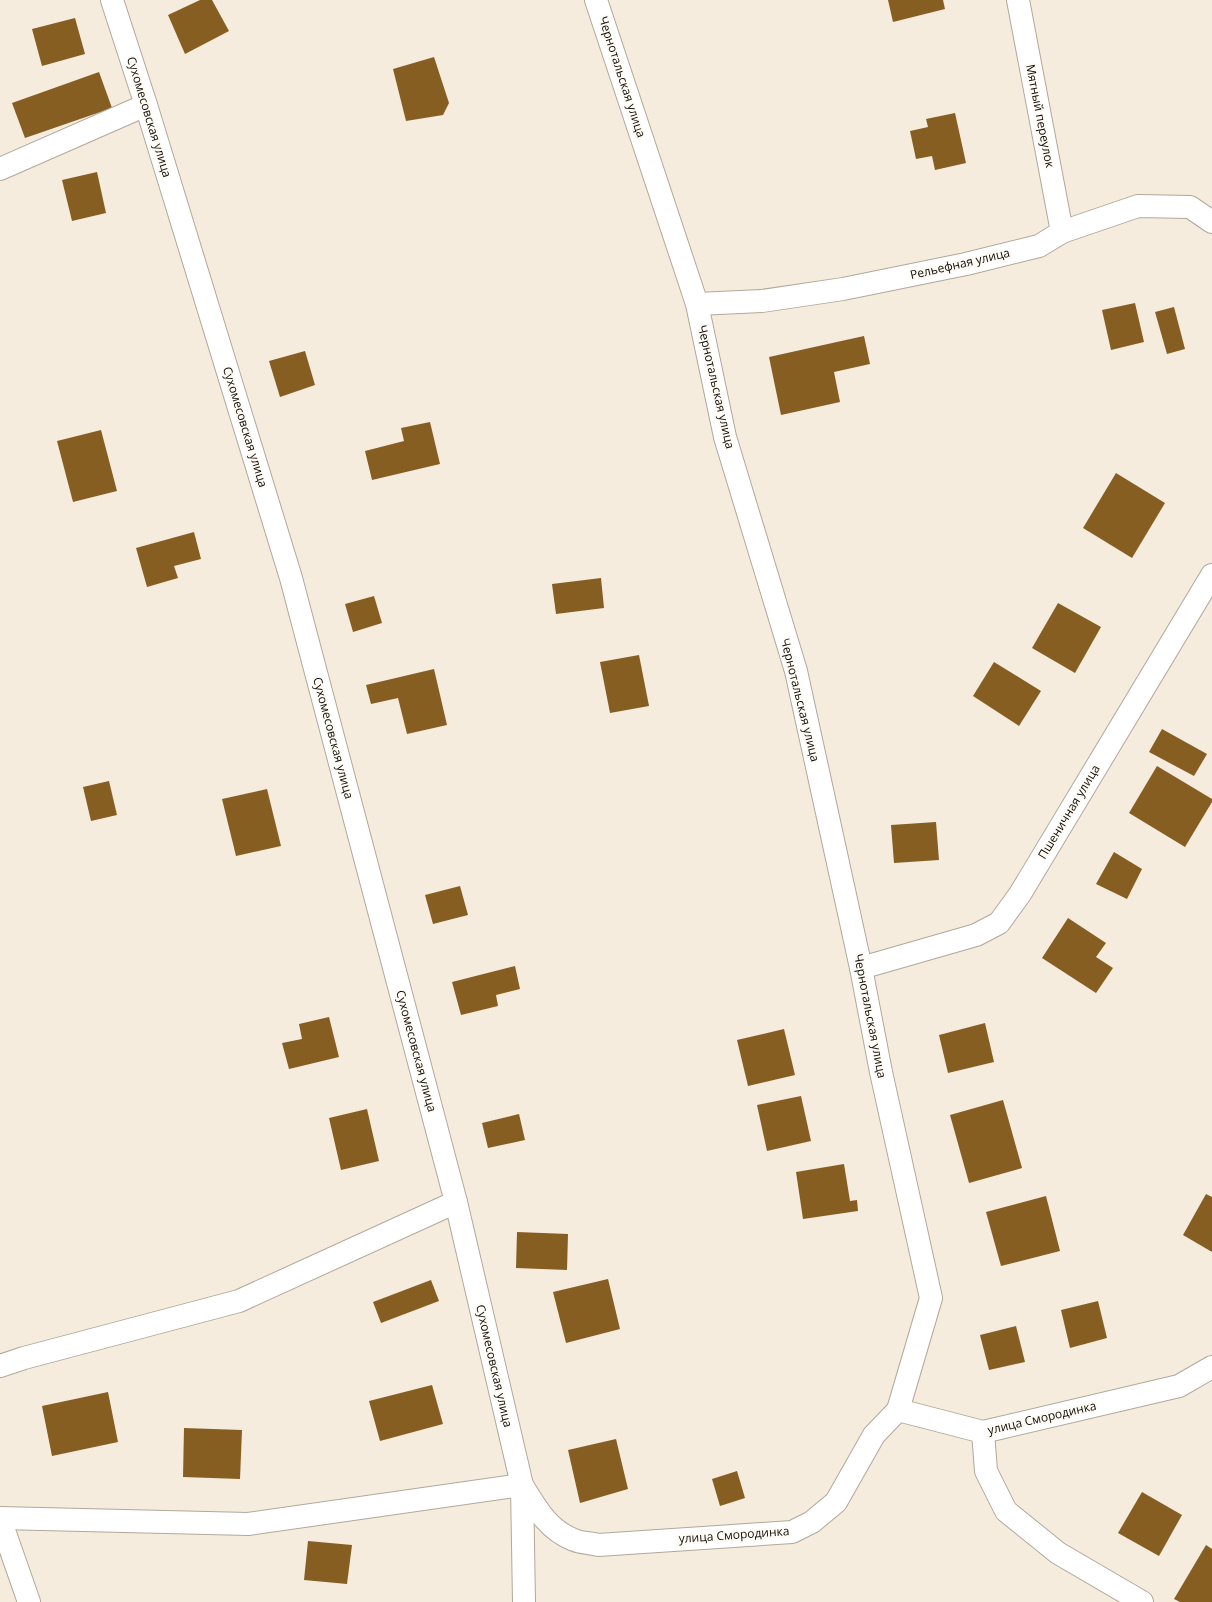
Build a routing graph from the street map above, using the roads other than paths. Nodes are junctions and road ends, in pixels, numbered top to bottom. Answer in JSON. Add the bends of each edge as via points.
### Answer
{"nodes":[{"id":1,"x":112,"y":0,"type":"edge"},
{"id":2,"x":596,"y":0,"type":"edge"},
{"id":3,"x":1018,"y":0,"type":"edge"},
{"id":4,"x":146,"y":105,"type":"junction"},
{"id":5,"x":0,"y":169,"type":"edge"},
{"id":6,"x":1212,"y":222,"type":"edge"},
{"id":7,"x":1062,"y":232,"type":"junction"},
{"id":8,"x":697,"y":304,"type":"junction"},
{"id":9,"x":1212,"y":575,"type":"edge"},
{"id":10,"x":861,"y":968,"type":"junction"},
{"id":11,"x":456,"y":1202,"type":"junction"},
{"id":12,"x":0,"y":1366,"type":"edge"},
{"id":13,"x":1212,"y":1367,"type":"edge"},
{"id":14,"x":898,"y":1410,"type":"junction"},
{"id":15,"x":982,"y":1432,"type":"junction"},
{"id":16,"x":522,"y":1485,"type":"junction"},
{"id":17,"x":0,"y":1519,"type":"edge"},
{"id":18,"x":29,"y":1602,"type":"edge"},
{"id":19,"x":524,"y":1602,"type":"edge"},
{"id":20,"x":1142,"y":1602,"type":"edge"}],
"edges":[{"from":1,"to":4,"type":"street","name":"Сухомесовская улица"},
{"from":2,"to":8,"type":"street","name":"Чернотальская улица"},
{"from":3,"to":7,"type":"street","name":"Мятный переулок"},
{"from":4,"to":5,"type":"street"},
{"from":4,"to":11,"type":"street","name":"Сухомесовская улица","via":[[291,578]]},
{"from":6,"to":7,"type":"street","name":"Рельефная улица","via":[[1190,207],[1138,206]]},
{"from":7,"to":8,"type":"street","name":"Рельефная улица","via":[[1039,246],[966,264],[851,287],[762,301]]},
{"from":8,"to":10,"type":"street","name":"Чернотальская улица","via":[[726,437],[796,671]]},
{"from":9,"to":10,"type":"street","name":"Пшеничная улица","via":[[1020,894],[999,923],[976,935]]},
{"from":10,"to":14,"type":"street","name":"Чернотальская улица","via":[[881,1072],[931,1298]]},
{"from":11,"to":12,"type":"street","via":[[239,1301]]},
{"from":11,"to":16,"type":"street","name":"Сухомесовская улица"},
{"from":13,"to":15,"type":"street","name":"улица Смородинка","via":[[1179,1386]]},
{"from":14,"to":15,"type":"street","name":"улица Смородинка"},
{"from":14,"to":16,"type":"street","name":"улица Смородинка","via":[[874,1434],[836,1502],[812,1522],[792,1532],[598,1545],[575,1541],[557,1531],[540,1515]]},
{"from":15,"to":20,"type":"street","via":[[986,1471],[1006,1511],[1058,1553]]},
{"from":16,"to":17,"type":"street","via":[[248,1524]]},
{"from":16,"to":19,"type":"street"},
{"from":17,"to":18,"type":"street"}]}
